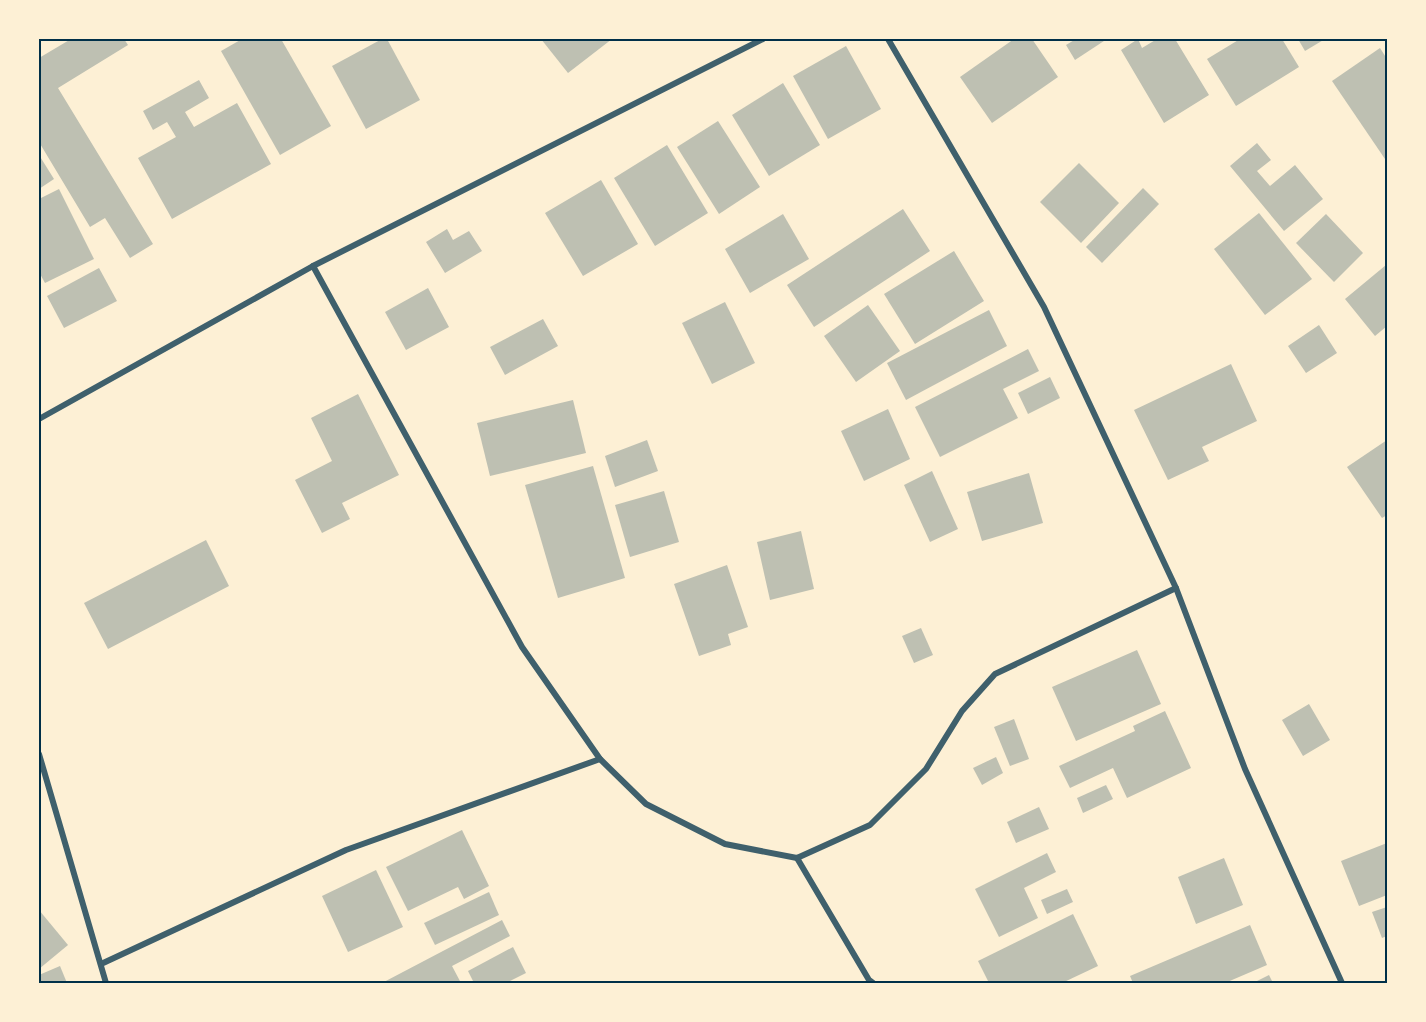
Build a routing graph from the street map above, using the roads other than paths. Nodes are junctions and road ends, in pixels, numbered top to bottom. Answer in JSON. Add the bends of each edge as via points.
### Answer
{"nodes":[{"id":1,"x":763,"y":39,"type":"edge"},
{"id":2,"x":888,"y":39,"type":"edge"},
{"id":3,"x":313,"y":266,"type":"junction"},
{"id":4,"x":39,"y":419,"type":"edge"},
{"id":5,"x":1176,"y":588,"type":"junction"},
{"id":6,"x":39,"y":754,"type":"edge"},
{"id":7,"x":600,"y":759,"type":"junction"},
{"id":8,"x":797,"y":858,"type":"junction"},
{"id":9,"x":101,"y":964,"type":"junction"},
{"id":10,"x":106,"y":983,"type":"edge"},
{"id":11,"x":873,"y":983,"type":"edge"},
{"id":12,"x":1342,"y":983,"type":"edge"}],
"edges":[{"from":1,"to":3,"type":"street"},
{"from":2,"to":5,"type":"street","via":[[1044,307]]},
{"from":3,"to":4,"type":"street"},
{"from":3,"to":7,"type":"street","via":[[522,646]]},
{"from":5,"to":8,"type":"street","via":[[995,674],[962,711],[926,769],[870,825]]},
{"from":5,"to":12,"type":"street","via":[[1245,769]]},
{"from":6,"to":9,"type":"street"},
{"from":7,"to":8,"type":"street","via":[[646,804],[725,844]]},
{"from":7,"to":9,"type":"street","via":[[346,850]]},
{"from":8,"to":11,"type":"street"},
{"from":9,"to":10,"type":"street"}]}
